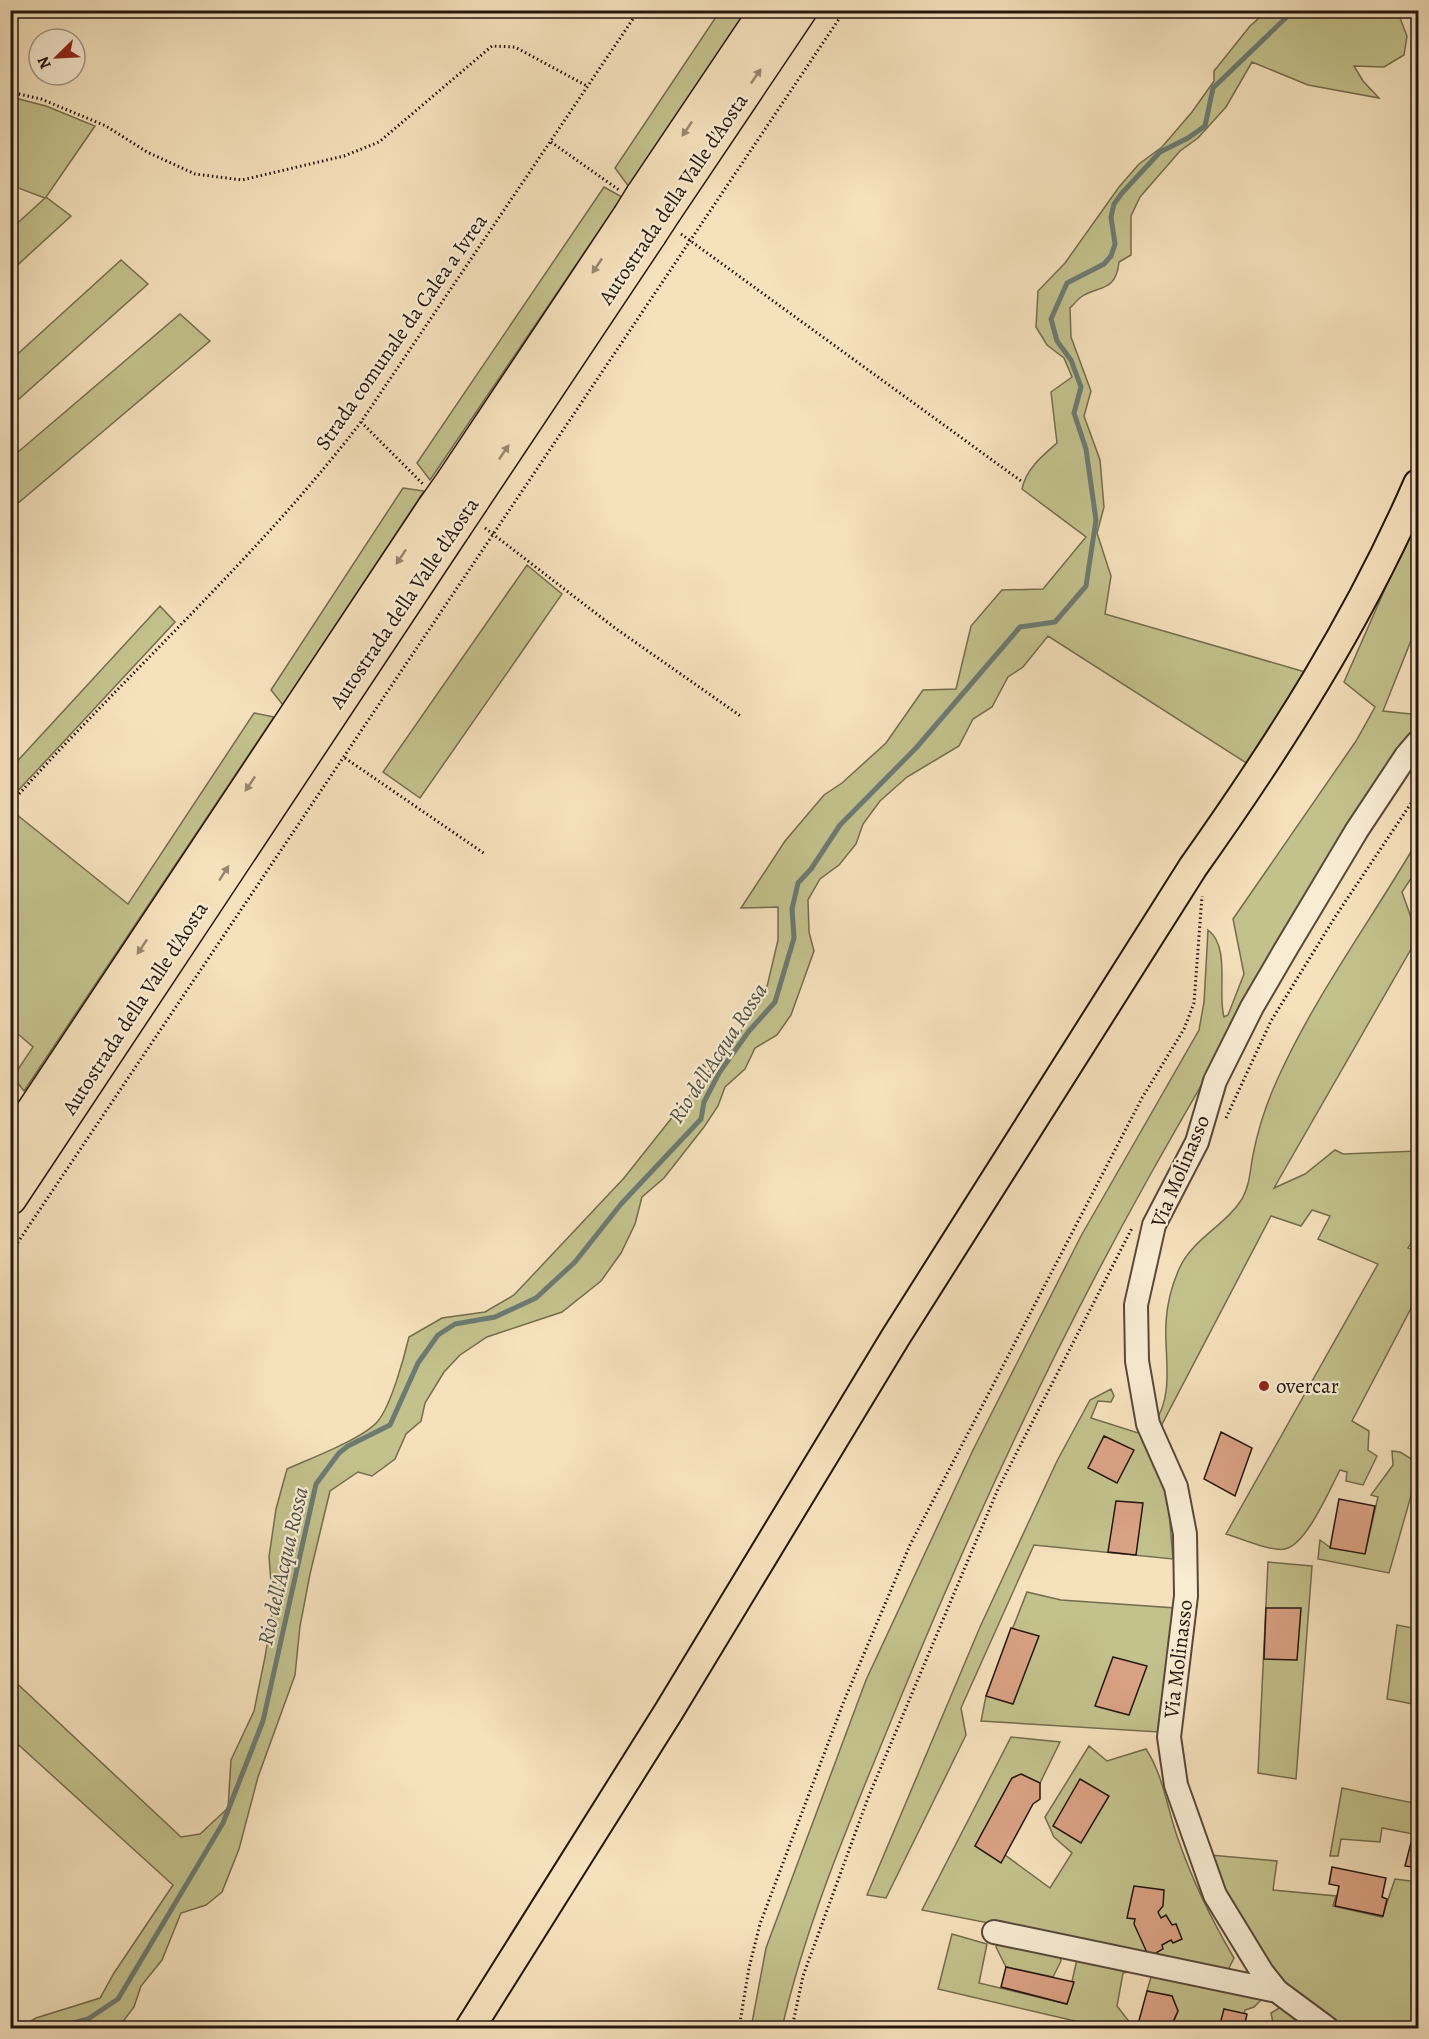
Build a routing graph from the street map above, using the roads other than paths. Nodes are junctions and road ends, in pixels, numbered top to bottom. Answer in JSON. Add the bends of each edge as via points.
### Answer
{"nodes":[{"id":1,"x":767,"y":10,"type":"edge"},
{"id":2,"x":800,"y":10,"type":"edge"},
{"id":3,"x":646,"y":215,"type":"junction"},
{"id":4,"x":1419,"y":484,"type":"edge"},
{"id":5,"x":1419,"y":742,"type":"edge"},
{"id":6,"x":39,"y":1124,"type":"edge"},
{"id":7,"x":10,"y":1198,"type":"edge"},
{"id":8,"x":994,"y":1932,"type":"dead end"},
{"id":9,"x":1277,"y":1991,"type":"junction"},
{"id":10,"x":470,"y":2028,"type":"edge"},
{"id":11,"x":1327,"y":2028,"type":"edge"}],
"edges":[{"from":1,"to":3,"type":"highway","name":"Autostrada della Valle d'Aosta","one_way":true},
{"from":3,"to":2,"type":"highway","name":"Autostrada della Valle d'Aosta","one_way":true},
{"from":3,"to":6,"type":"highway","name":"Autostrada della Valle d'Aosta","bridge":true,"via":[[462,491],[436,506],[301,732]]},
{"from":4,"to":10,"type":"main road","via":[[1322,674],[1193,867],[896,1338]]},
{"from":5,"to":9,"type":"street","name":"Via Molinasso","via":[[1358,830],[1252,1007],[1215,1082],[1197,1142],[1154,1225],[1136,1305],[1137,1360],[1148,1425],[1176,1487],[1185,1534],[1186,1596],[1169,1737],[1176,1785],[1215,1895]]},
{"from":6,"to":7,"type":"highway","name":"Autostrada della Valle d'Aosta"},
{"from":8,"to":9,"type":"street"},
{"from":9,"to":11,"type":"street","name":"Via Molinasso"}]}
